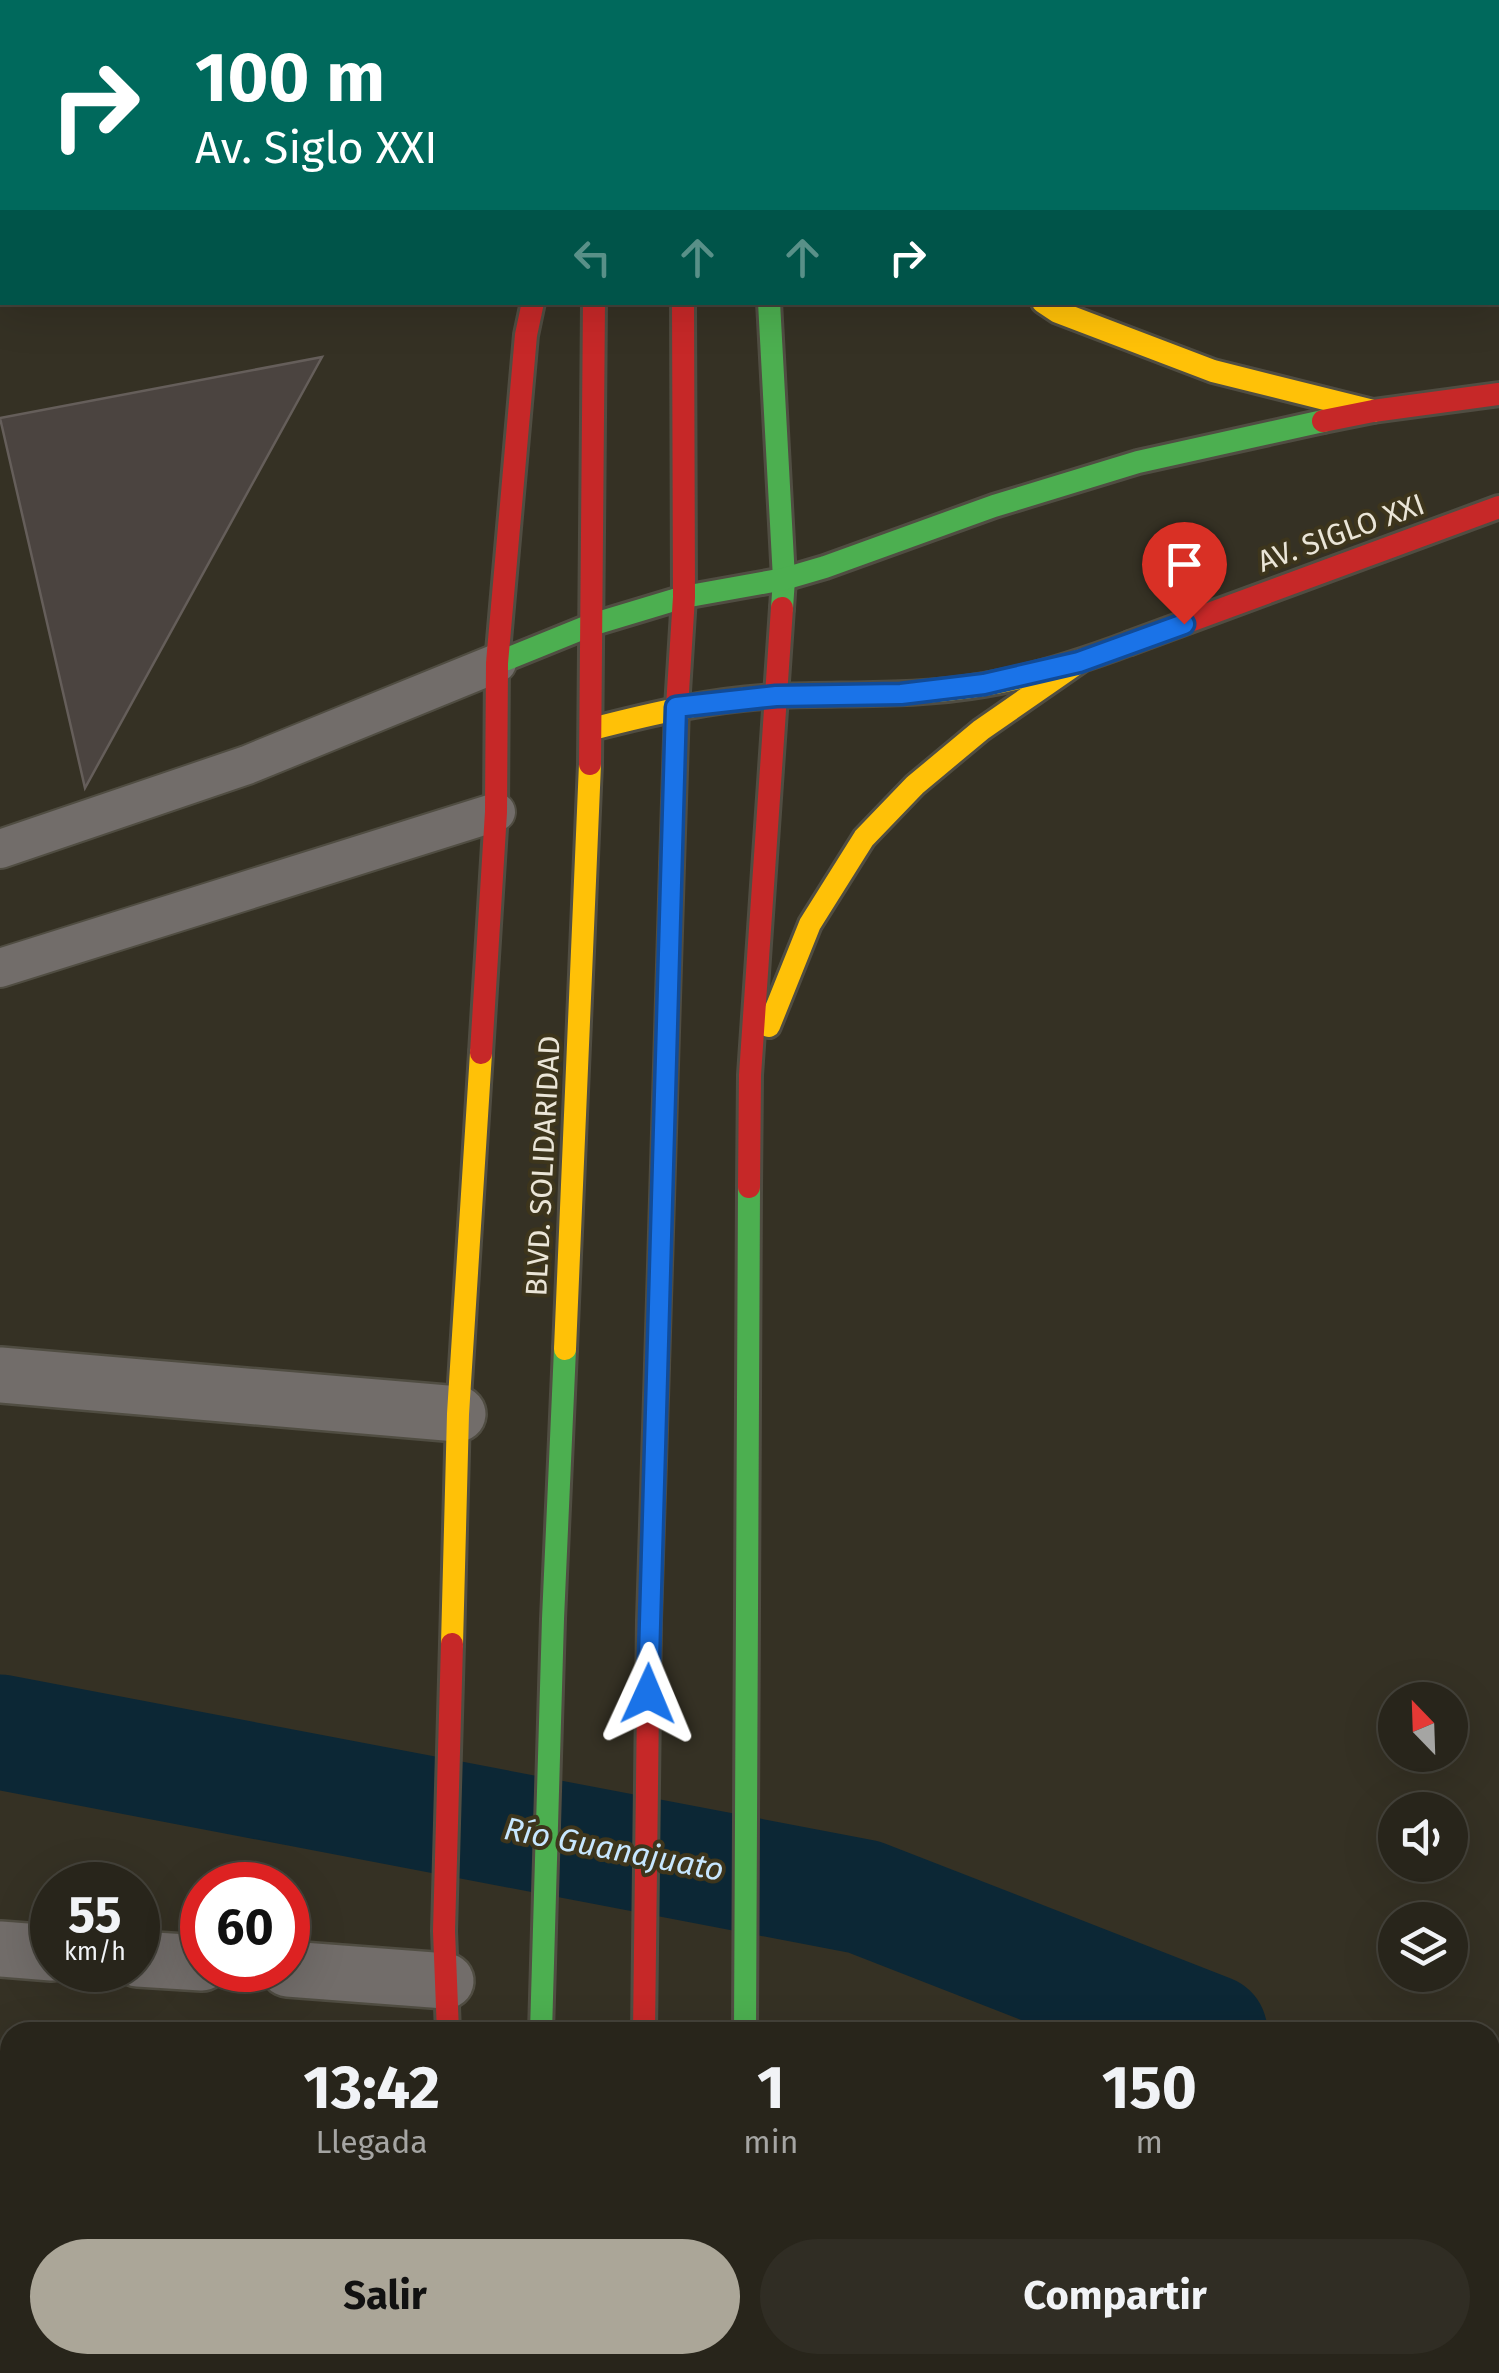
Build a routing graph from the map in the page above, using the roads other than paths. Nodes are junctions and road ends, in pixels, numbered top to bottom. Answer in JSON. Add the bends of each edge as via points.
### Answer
{"nodes":[{"id":1,"x":532,"y":305,"type":"edge"},
{"id":2,"x":594,"y":305,"type":"edge"},
{"id":3,"x":683,"y":305,"type":"edge"},
{"id":4,"x":769,"y":305,"type":"edge"},
{"id":5,"x":1048,"y":305,"type":"edge"},
{"id":6,"x":1497,"y":400,"type":"edge"},
{"id":7,"x":1373,"y":411,"type":"junction"},
{"id":8,"x":1499,"y":506,"type":"edge"},
{"id":9,"x":784,"y":579,"type":"junction"},
{"id":10,"x":684,"y":597,"type":"junction"},
{"id":11,"x":591,"y":625,"type":"junction"},
{"id":12,"x":1079,"y":662,"type":"junction"},
{"id":13,"x":497,"y":663,"type":"junction"},
{"id":14,"x":776,"y":696,"type":"junction"},
{"id":15,"x":676,"y":707,"type":"junction"},
{"id":16,"x":592,"y":729,"type":"junction"},
{"id":17,"x":496,"y":812,"type":"junction"},
{"id":18,"x":0,"y":849,"type":"edge"},
{"id":19,"x":0,"y":968,"type":"edge"},
{"id":20,"x":750,"y":1076,"type":"junction"},
{"id":21,"x":0,"y":1375,"type":"edge"},
{"id":22,"x":458,"y":1414,"type":"junction"},
{"id":23,"x":0,"y":1949,"type":"edge"},
{"id":24,"x":30,"y":1951,"type":"edge"},
{"id":25,"x":310,"y":1972,"type":"edge"},
{"id":26,"x":446,"y":1981,"type":"edge"},
{"id":27,"x":541,"y":2022,"type":"edge"},
{"id":28,"x":644,"y":2022,"type":"edge"},
{"id":29,"x":745,"y":2022,"type":"edge"}],
"edges":[{"from":1,"to":13,"type":"main road"},
{"from":2,"to":11,"type":"main road","name":"BLVD. SOLIDARIDAD"},
{"from":3,"to":10,"type":"main road"},
{"from":4,"to":9,"type":"main road"},
{"from":5,"to":7,"type":"main road","via":[[1214,371]]},
{"from":6,"to":7,"type":"main road"},
{"from":7,"to":9,"type":"main road","via":[[1138,462]]},
{"from":8,"to":12,"type":"main road","name":"AV. SIGLO XXI"},
{"from":9,"to":10,"type":"main road"},
{"from":9,"to":14,"type":"main road"},
{"from":10,"to":11,"type":"main road"},
{"from":10,"to":15,"type":"main road"},
{"from":11,"to":13,"type":"main road"},
{"from":11,"to":16,"type":"main road","name":"BLVD. SOLIDARIDAD"},
{"from":12,"to":14,"type":"main road","name":"AV. SIGLO XXI","via":[[901,694]]},
{"from":12,"to":20,"type":"main road","via":[[981,730],[864,838],[810,924]]},
{"from":13,"to":17,"type":"main road"},
{"from":13,"to":18,"type":"lane","via":[[246,766]]},
{"from":14,"to":15,"type":"main road","name":"AV. SIGLO XXI"},
{"from":14,"to":20,"type":"main road"},
{"from":15,"to":16,"type":"main road","name":"AV. SIGLO XXI"},
{"from":15,"to":28,"type":"main road"},
{"from":16,"to":27,"type":"main road","name":"BLVD. SOLIDARIDAD"},
{"from":17,"to":19,"type":"lane"},
{"from":17,"to":22,"type":"main road"},
{"from":20,"to":29,"type":"main road"},
{"from":21,"to":22,"type":"street"},
{"from":22,"to":26,"type":"main road"},
{"from":23,"to":24,"type":"street"},
{"from":25,"to":26,"type":"street"}]}
